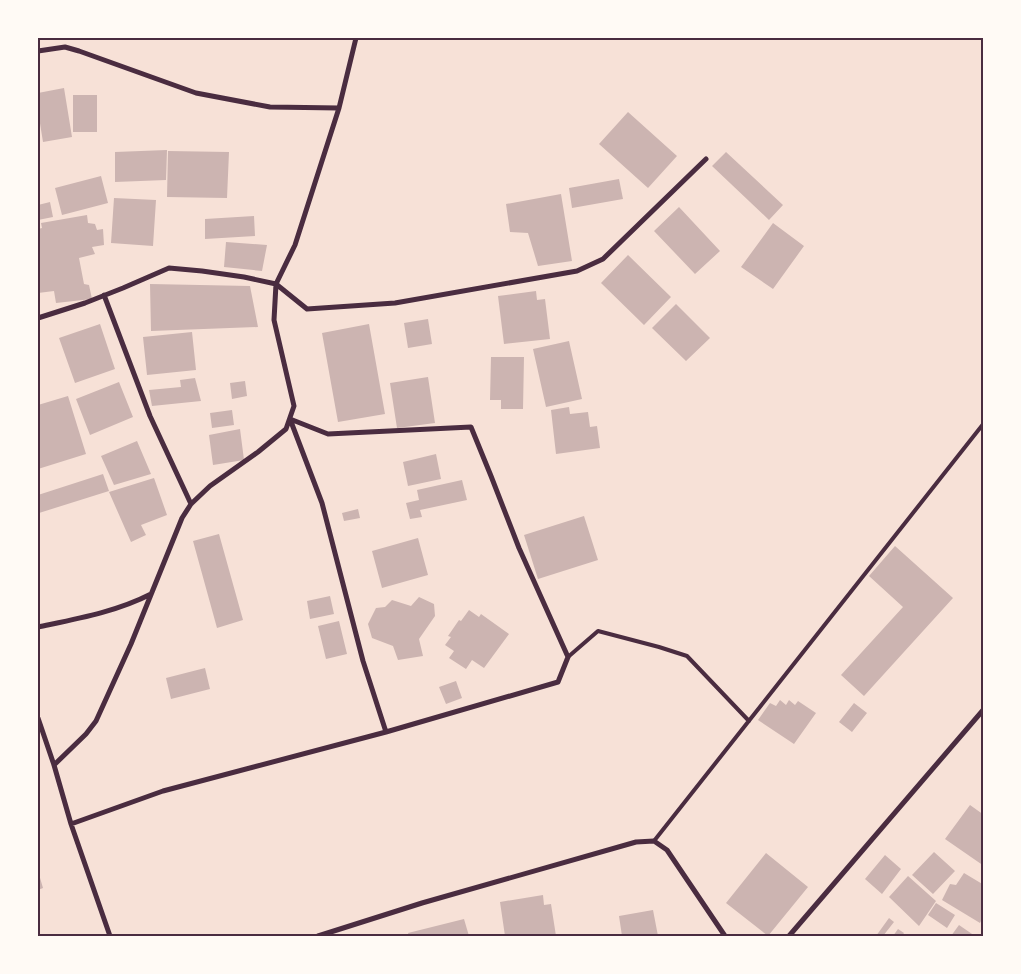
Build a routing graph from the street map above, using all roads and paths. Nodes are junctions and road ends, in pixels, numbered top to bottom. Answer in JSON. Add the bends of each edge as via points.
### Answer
{"nodes":[{"id":1,"x":356,"y":38,"type":"edge"},
{"id":2,"x":38,"y":51,"type":"edge"},
{"id":3,"x":339,"y":108,"type":"junction"},
{"id":4,"x":706,"y":159,"type":"dead end"},
{"id":5,"x":276,"y":284,"type":"junction"},
{"id":6,"x":104,"y":295,"type":"junction"},
{"id":7,"x":38,"y":318,"type":"edge"},
{"id":8,"x":290,"y":419,"type":"junction"},
{"id":9,"x":984,"y":423,"type":"edge"},
{"id":10,"x":191,"y":504,"type":"junction"},
{"id":11,"x":151,"y":594,"type":"junction"},
{"id":12,"x":38,"y":627,"type":"edge"},
{"id":13,"x":568,"y":657,"type":"junction"},
{"id":14,"x":984,"y":709,"type":"edge"},
{"id":15,"x":38,"y":718,"type":"edge"},
{"id":16,"x":749,"y":720,"type":"junction"},
{"id":17,"x":386,"y":732,"type":"junction"},
{"id":18,"x":54,"y":765,"type":"junction"},
{"id":19,"x":72,"y":824,"type":"junction"},
{"id":20,"x":654,"y":841,"type":"junction"},
{"id":21,"x":110,"y":936,"type":"edge"},
{"id":22,"x":318,"y":936,"type":"edge"},
{"id":23,"x":725,"y":936,"type":"edge"},
{"id":24,"x":788,"y":936,"type":"edge"}],
"edges":[{"from":1,"to":3,"type":"street"},
{"from":2,"to":3,"type":"street","via":[[65,47],[196,93],[270,108]]},
{"from":3,"to":5,"type":"street","via":[[294,245]]},
{"from":4,"to":5,"type":"street","via":[[603,259],[577,271],[395,303],[307,309]]},
{"from":5,"to":6,"type":"street","via":[[169,268]]},
{"from":5,"to":8,"type":"street","via":[[274,320],[294,406]]},
{"from":6,"to":7,"type":"street"},
{"from":6,"to":10,"type":"street","via":[[150,416]]},
{"from":8,"to":10,"type":"street","via":[[286,430],[210,486]]},
{"from":8,"to":13,"type":"street","via":[[328,434],[471,427],[519,548]]},
{"from":8,"to":17,"type":"street","via":[[322,503],[363,661]]},
{"from":9,"to":16,"type":"lane"},
{"from":10,"to":11,"type":"street","via":[[182,518]]},
{"from":11,"to":12,"type":"street","via":[[110,610]]},
{"from":11,"to":18,"type":"street","via":[[96,720]]},
{"from":13,"to":16,"type":"lane","via":[[598,631],[687,656]]},
{"from":13,"to":17,"type":"street","via":[[558,682]]},
{"from":14,"to":24,"type":"street"},
{"from":15,"to":18,"type":"street"},
{"from":16,"to":20,"type":"lane"},
{"from":17,"to":19,"type":"street","via":[[163,791]]},
{"from":18,"to":19,"type":"street"},
{"from":19,"to":21,"type":"street"},
{"from":20,"to":22,"type":"street","via":[[636,842]]},
{"from":20,"to":23,"type":"street","via":[[667,850]]}]}
